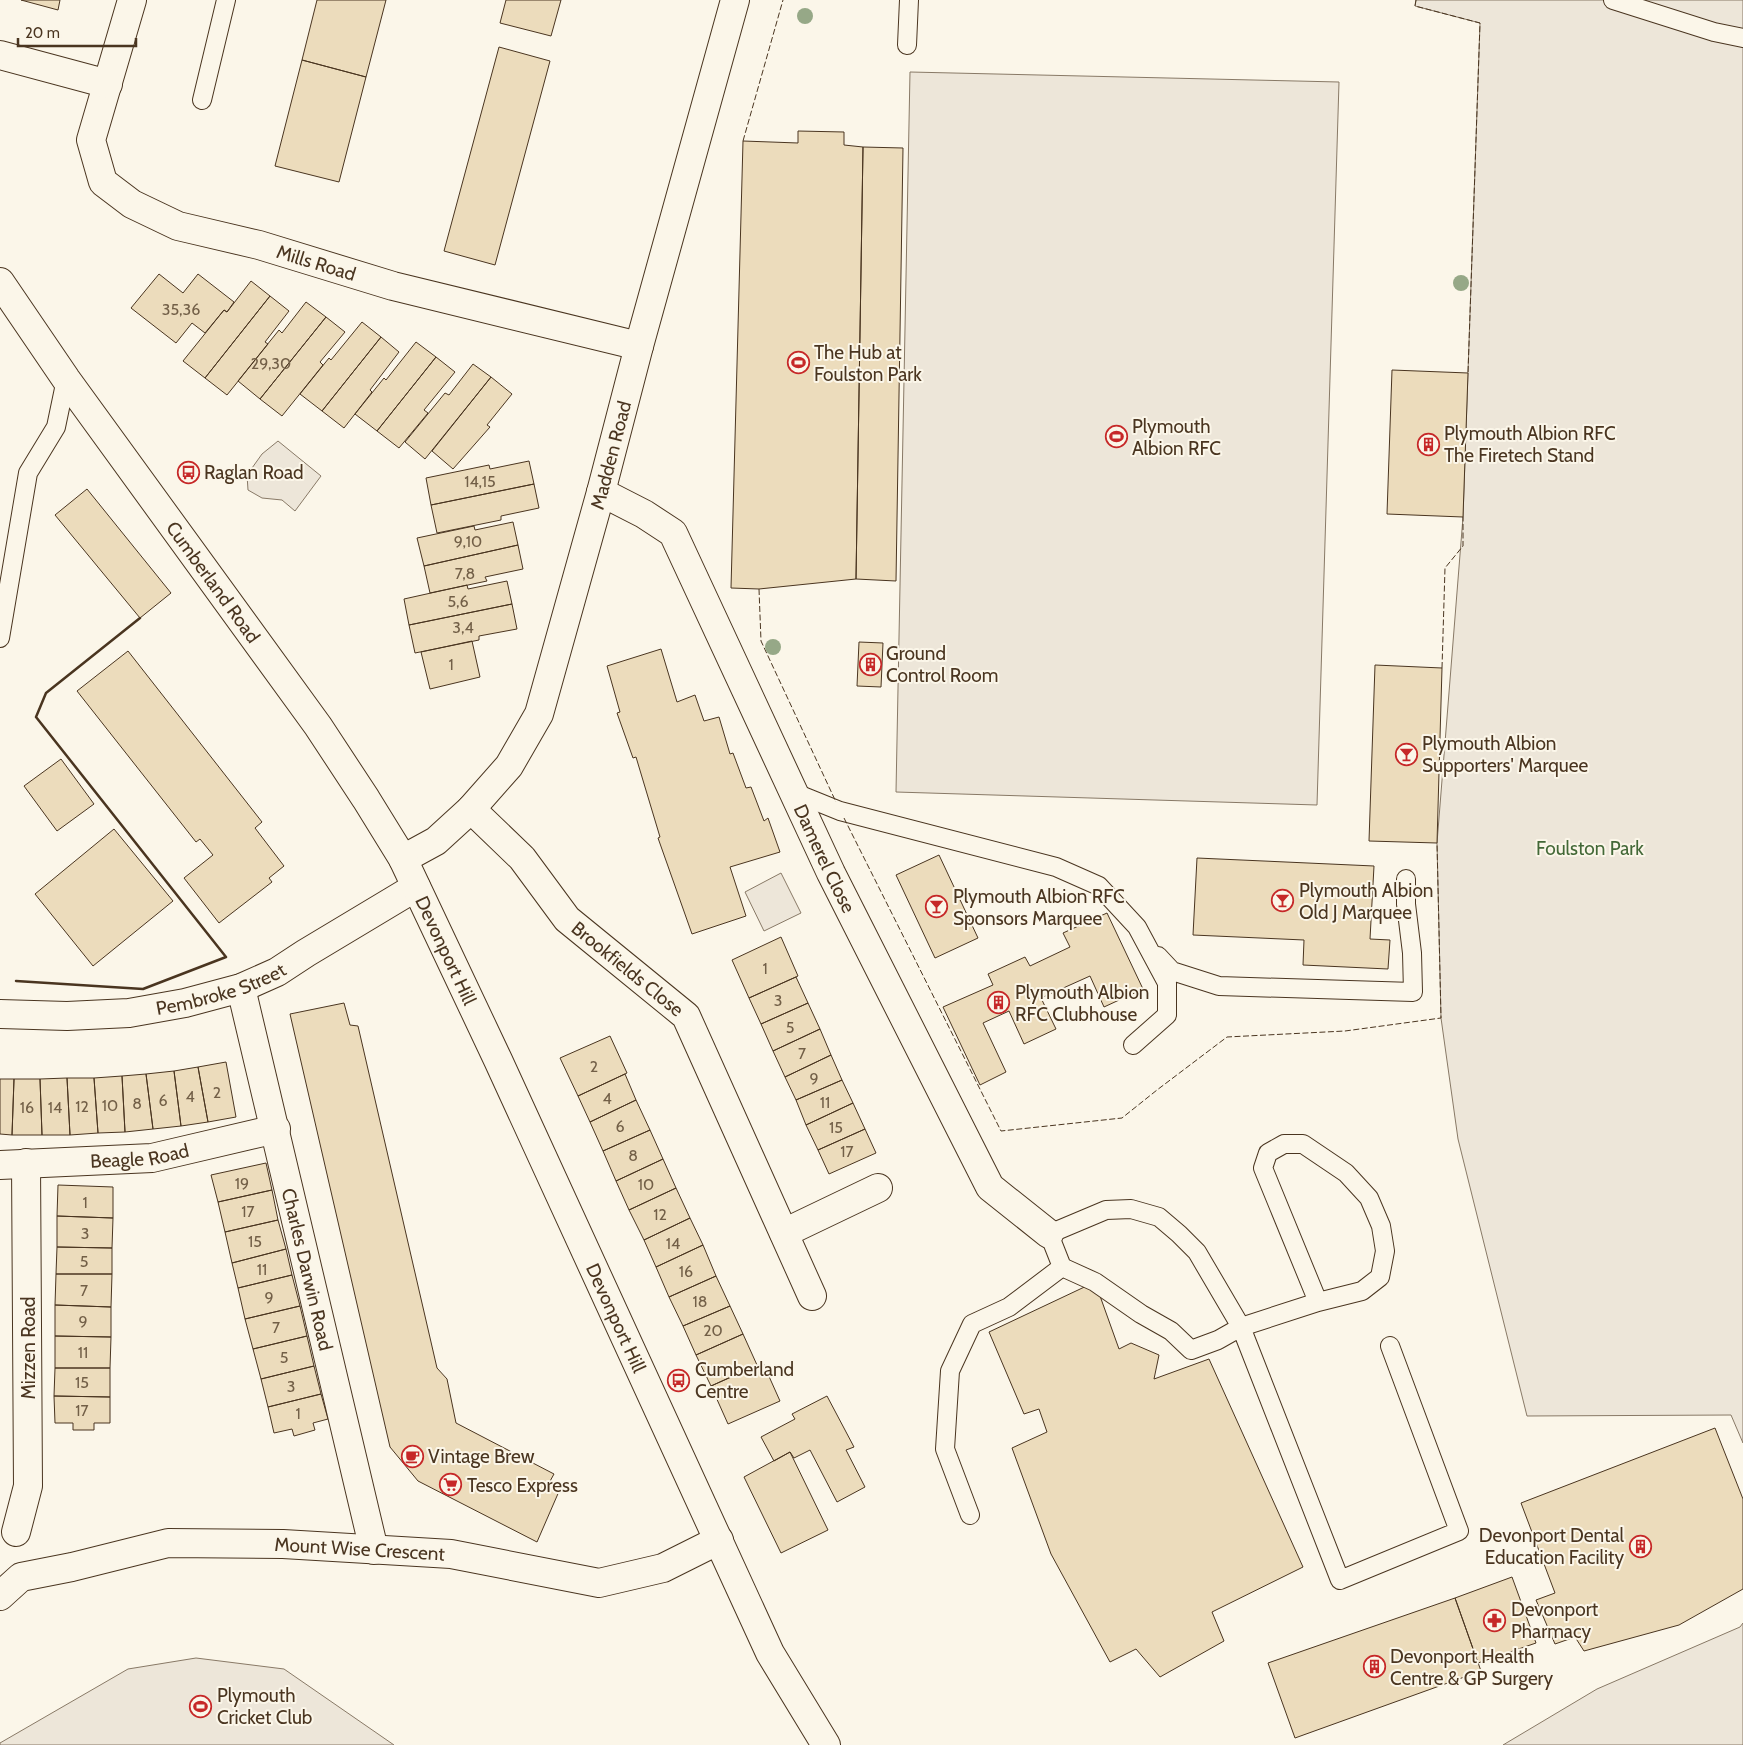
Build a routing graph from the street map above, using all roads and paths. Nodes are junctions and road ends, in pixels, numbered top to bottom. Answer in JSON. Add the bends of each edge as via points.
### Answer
{"nodes":[{"id":1,"x":132,"y":0,"type":"edge"},
{"id":2,"x":226,"y":0,"type":"edge"},
{"id":3,"x":735,"y":0,"type":"edge"},
{"id":4,"x":909,"y":0,"type":"edge"},
{"id":5,"x":1613,"y":0,"type":"edge"},
{"id":6,"x":1743,"y":38,"type":"edge"},
{"id":7,"x":907,"y":44,"type":"dead end"},
{"id":8,"x":0,"y":55,"type":"edge"},
{"id":9,"x":108,"y":84,"type":"junction"},
{"id":10,"x":202,"y":100,"type":"dead end"},
{"id":11,"x":0,"y":282,"type":"edge"},
{"id":12,"x":639,"y":346,"type":"junction"},
{"id":13,"x":66,"y":379,"type":"junction"},
{"id":14,"x":601,"y":492,"type":"junction"},
{"id":15,"x":0,"y":638,"type":"edge"},
{"id":16,"x":794,"y":792,"type":"junction"},
{"id":17,"x":471,"y":810,"type":"junction"},
{"id":18,"x":403,"y":859,"type":"junction"},
{"id":19,"x":1406,"y":879,"type":"dead end"},
{"id":20,"x":416,"y":887,"type":"junction"},
{"id":21,"x":1146,"y":943,"type":"junction"},
{"id":22,"x":241,"y":988,"type":"junction"},
{"id":23,"x":0,"y":1014,"type":"edge"},
{"id":24,"x":1133,"y":1045,"type":"dead end"},
{"id":25,"x":276,"y":1129,"type":"junction"},
{"id":26,"x":13,"y":1164,"type":"edge"},
{"id":27,"x":878,"y":1188,"type":"dead end"},
{"id":28,"x":784,"y":1233,"type":"junction"},
{"id":29,"x":1049,"y":1234,"type":"junction"},
{"id":30,"x":1062,"y":1267,"type":"junction"},
{"id":31,"x":812,"y":1296,"type":"dead end"},
{"id":32,"x":1318,"y":1302,"type":"junction"},
{"id":33,"x":1241,"y":1328,"type":"junction"},
{"id":34,"x":1390,"y":1346,"type":"dead end"},
{"id":35,"x":970,"y":1515,"type":"dead end"},
{"id":36,"x":16,"y":1532,"type":"dead end"},
{"id":37,"x":719,"y":1540,"type":"junction"},
{"id":38,"x":374,"y":1550,"type":"junction"},
{"id":39,"x":0,"y":1596,"type":"edge"},
{"id":40,"x":826,"y":1745,"type":"edge"}],
"edges":[{"from":1,"to":9,"type":"street","name":"Mills Road"},
{"from":2,"to":10,"type":"lane"},
{"from":3,"to":12,"type":"street","name":"Madden Road"},
{"from":4,"to":7,"type":"lane"},
{"from":5,"to":6,"type":"lane"},
{"from":8,"to":9,"type":"street"},
{"from":9,"to":12,"type":"street","name":"Mills Road","via":[[92,140],[103,182],[132,204],[178,226],[259,245],[393,286]]},
{"from":11,"to":13,"type":"street","name":"Cumberland Road"},
{"from":12,"to":14,"type":"street","name":"Madden Road"},
{"from":13,"to":15,"type":"lane","via":[[56,427],[28,473]]},
{"from":13,"to":18,"type":"street","name":"Cumberland Road","via":[[318,726]]},
{"from":14,"to":16,"type":"street","name":"Damerel Close","via":[[644,514],[673,534]]},
{"from":14,"to":17,"type":"street","name":"Madden Road","via":[[539,714],[509,766]]},
{"from":16,"to":21,"type":"lane","via":[[840,811],[1056,867],[1099,886],[1137,927]]},
{"from":16,"to":29,"type":"street","name":"Damerel Close","via":[[990,1187]]},
{"from":17,"to":18,"type":"street","name":"Madden Road","via":[[436,841]]},
{"from":17,"to":28,"type":"street","name":"Brookfields Close","via":[[522,858],[567,919],[686,1016]]},
{"from":18,"to":20,"type":"street","name":"Cumberland Road"},
{"from":19,"to":21,"type":"lane","via":[[1413,992],[1219,986],[1172,971]]},
{"from":20,"to":22,"type":"street","name":"Pembroke Street","via":[[277,972]]},
{"from":20,"to":37,"type":"street","name":"Devonport Hill"},
{"from":21,"to":24,"type":"lane","via":[[1167,983],[1167,1015]]},
{"from":22,"to":23,"type":"street","name":"Pembroke Street","via":[[129,1013],[67,1016]]},
{"from":22,"to":25,"type":"street","name":"Charles Darwin Road"},
{"from":25,"to":26,"type":"street","name":"Beagle Road","via":[[152,1158]]},
{"from":25,"to":38,"type":"street","name":"Charles Darwin Road"},
{"from":26,"to":36,"type":"street","name":"Mizzen Road","via":[[28,1486]]},
{"from":27,"to":28,"type":"street"},
{"from":28,"to":31,"type":"street","name":"Brookfields Close"},
{"from":29,"to":30,"type":"lane"},
{"from":29,"to":33,"type":"lane","via":[[1106,1210],[1131,1209],[1159,1217],[1197,1252]]},
{"from":30,"to":33,"type":"lane","via":[[1095,1282],[1172,1332],[1190,1350]]},
{"from":30,"to":35,"type":"lane","via":[[1009,1307],[972,1324],[950,1371],[945,1449]]},
{"from":32,"to":32,"type":"lane","via":[[1262,1168],[1268,1153],[1284,1144],[1303,1144],[1346,1173],[1369,1198],[1381,1226],[1385,1251],[1380,1276],[1362,1291]]},
{"from":32,"to":33,"type":"lane"},
{"from":33,"to":34,"type":"lane","via":[[1340,1580],[1459,1531]]},
{"from":37,"to":38,"type":"street","name":"Mount Wise Crescent","via":[[663,1568],[599,1583],[451,1554]]},
{"from":37,"to":40,"type":"street","name":"Devonport Hill","via":[[770,1653]]},
{"from":38,"to":39,"type":"street","name":"Mount Wise Crescent","via":[[283,1544],[168,1543],[21,1577]]}]}
